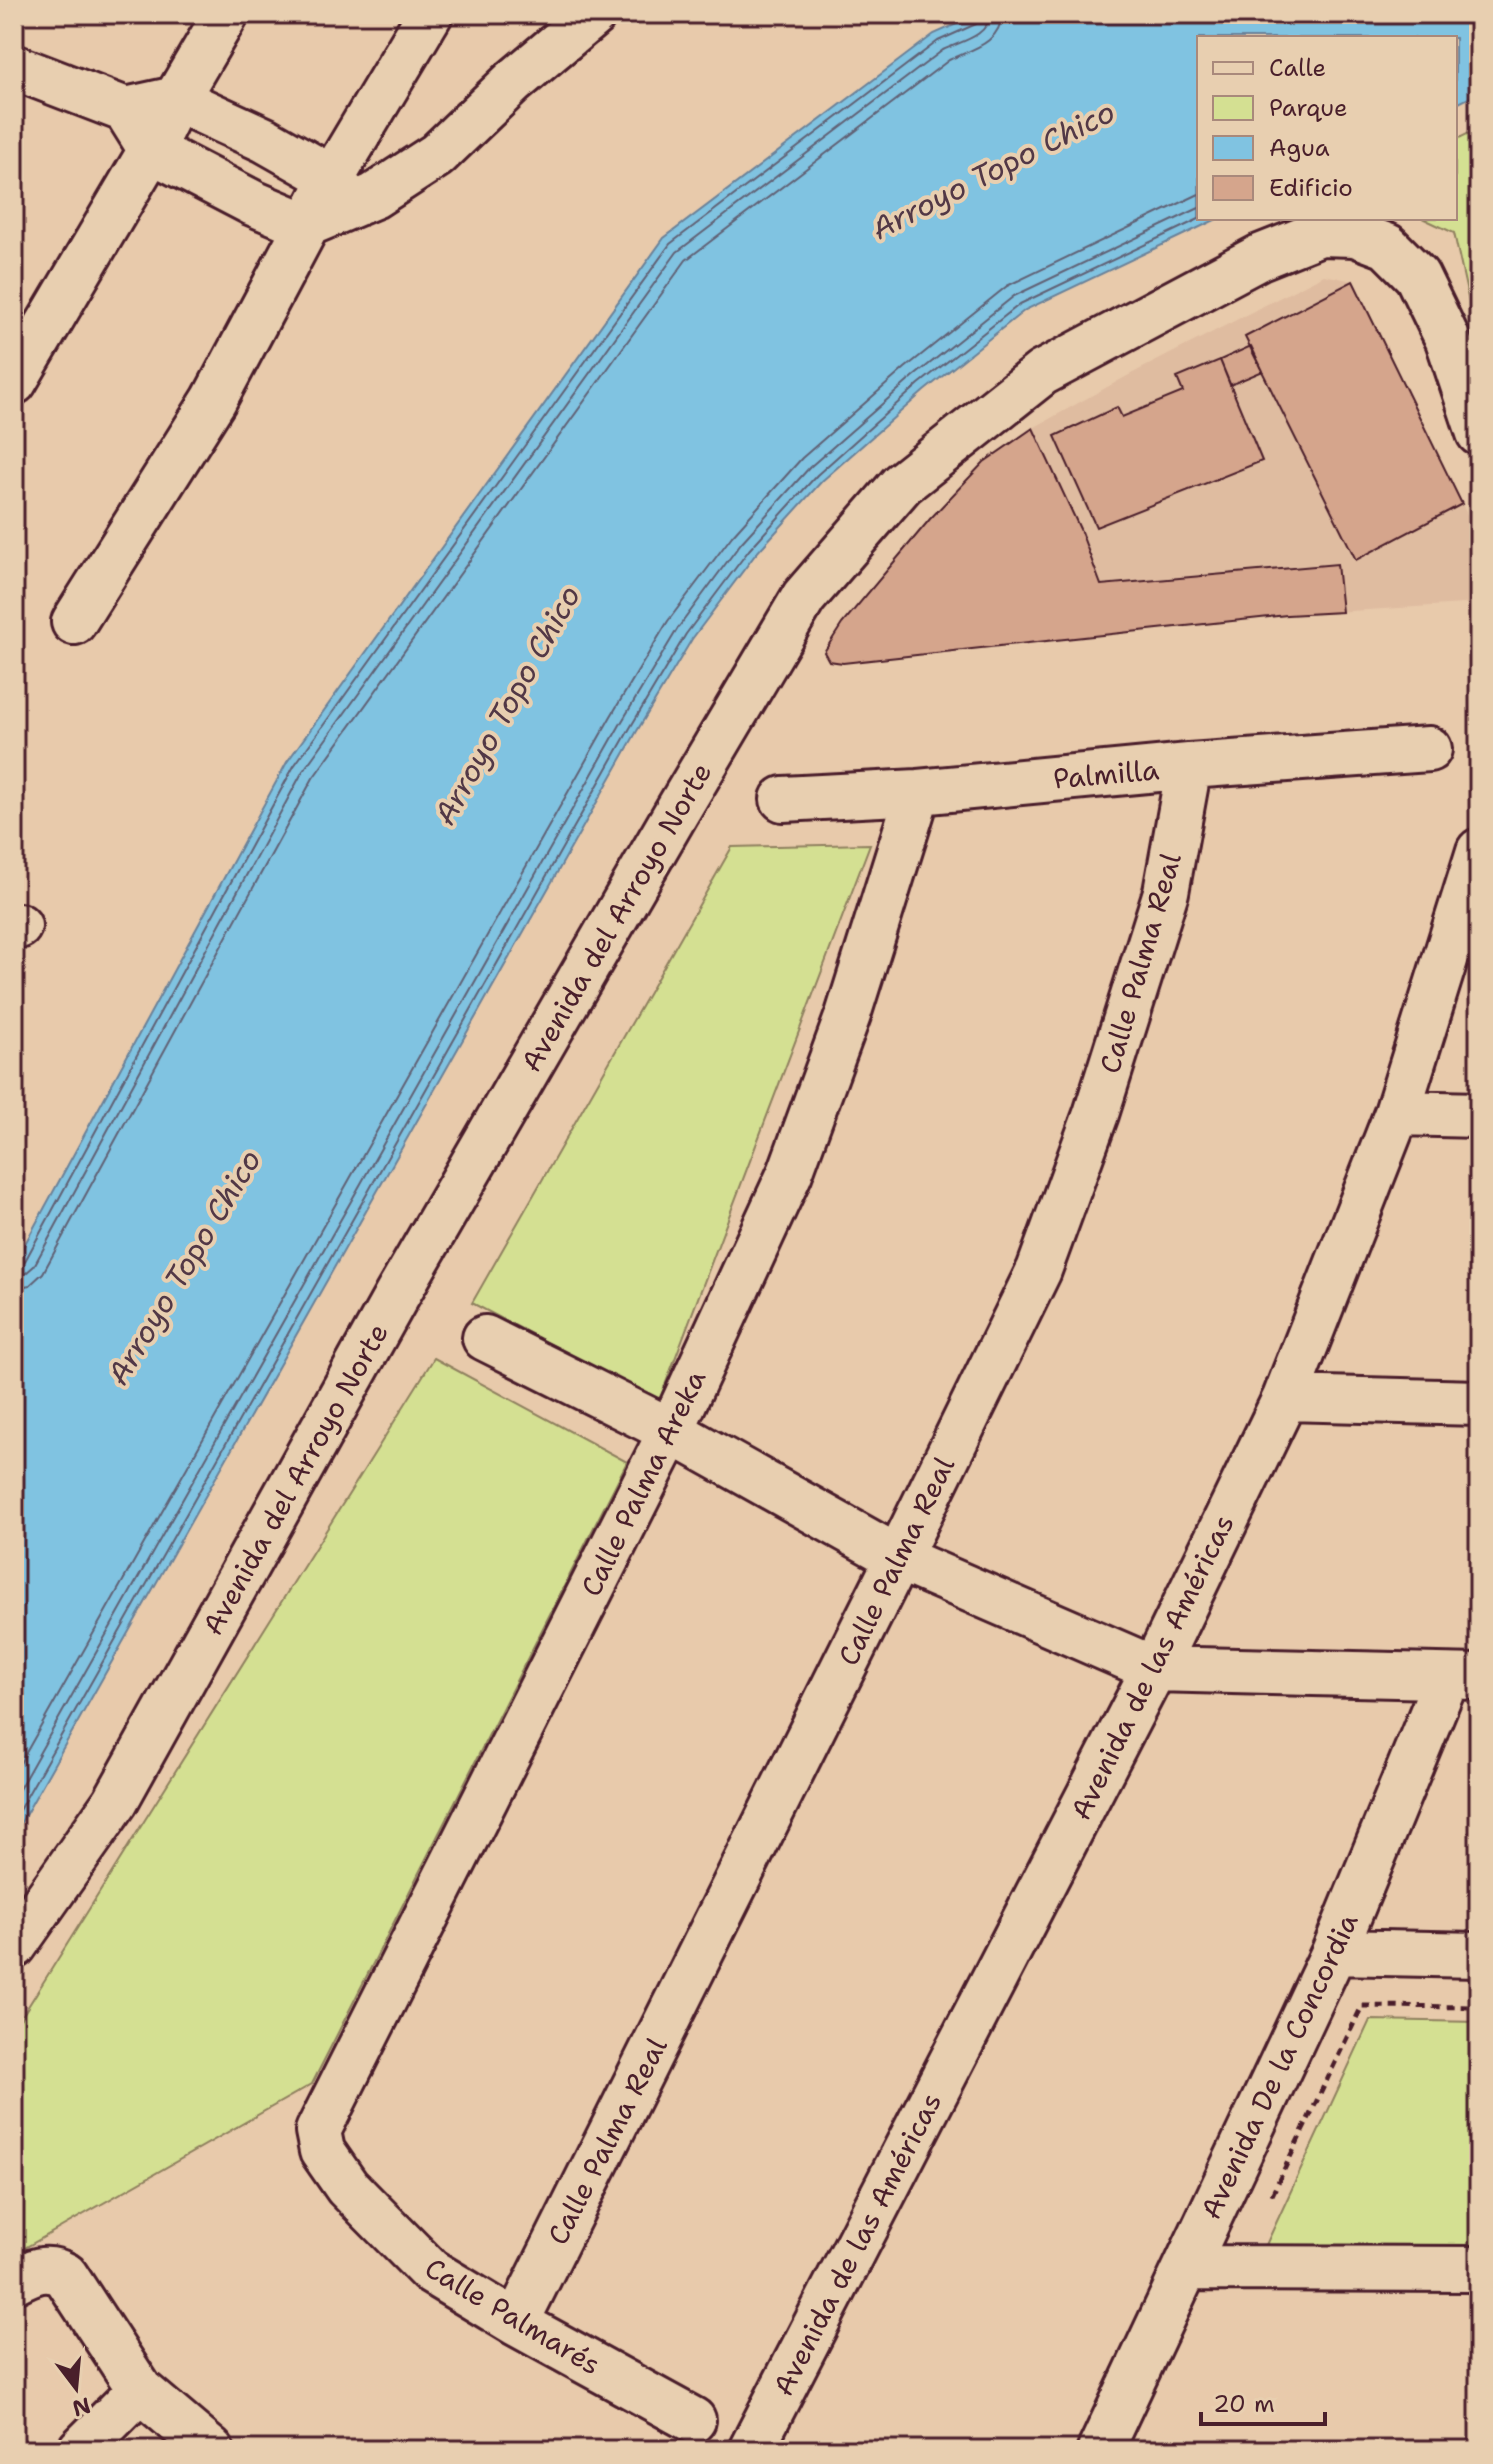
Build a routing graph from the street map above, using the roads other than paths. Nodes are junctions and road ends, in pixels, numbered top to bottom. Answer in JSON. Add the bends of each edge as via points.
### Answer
{"nodes":[{"id":1,"x":226,"y":14,"type":"edge"},
{"id":2,"x":430,"y":14,"type":"edge"},
{"id":3,"x":594,"y":14,"type":"edge"},
{"id":4,"x":14,"y":67,"type":"edge"},
{"id":5,"x":176,"y":99,"type":"junction"},
{"id":6,"x":126,"y":110,"type":"junction"},
{"id":7,"x":151,"y":150,"type":"junction"},
{"id":8,"x":342,"y":192,"type":"junction"},
{"id":9,"x":305,"y":225,"type":"junction"},
{"id":10,"x":1464,"y":340,"type":"edge"},
{"id":11,"x":14,"y":382,"type":"edge"},
{"id":12,"x":1479,"y":433,"type":"edge"},
{"id":13,"x":74,"y":622,"type":"dead end"},
{"id":14,"x":1429,"y":749,"type":"dead end"},
{"id":15,"x":1189,"y":766,"type":"junction"},
{"id":16,"x":918,"y":792,"type":"junction"},
{"id":17,"x":783,"y":799,"type":"dead end"},
{"id":18,"x":1478,"y":855,"type":"edge"},
{"id":19,"x":1397,"y":1113,"type":"junction"},
{"id":20,"x":1479,"y":1115,"type":"edge"},
{"id":21,"x":485,"y":1338,"type":"dead end"},
{"id":22,"x":1285,"y":1398,"type":"junction"},
{"id":23,"x":1479,"y":1403,"type":"edge"},
{"id":24,"x":671,"y":1431,"type":"junction"},
{"id":25,"x":898,"y":1558,"type":"junction"},
{"id":26,"x":1154,"y":1669,"type":"junction"},
{"id":27,"x":1463,"y":1677,"type":"edge"},
{"id":28,"x":14,"y":1946,"type":"edge"},
{"id":29,"x":1334,"y":1952,"type":"junction"},
{"id":30,"x":1479,"y":1955,"type":"edge"},
{"id":31,"x":322,"y":2151,"type":"joint"},
{"id":32,"x":1186,"y":2268,"type":"junction"},
{"id":33,"x":1479,"y":2269,"type":"edge"},
{"id":34,"x":14,"y":2281,"type":"edge"},
{"id":35,"x":516,"y":2323,"type":"junction"},
{"id":36,"x":140,"y":2390,"type":"junction"},
{"id":37,"x":693,"y":2420,"type":"dead end"},
{"id":38,"x":80,"y":2450,"type":"edge"},
{"id":39,"x":211,"y":2450,"type":"edge"},
{"id":40,"x":751,"y":2450,"type":"edge"},
{"id":41,"x":1100,"y":2450,"type":"edge"}],
"edges":[{"from":1,"to":5,"type":"street"},
{"from":2,"to":8,"type":"street"},
{"from":3,"to":8,"type":"street","via":[[437,155],[388,188]]},
{"from":4,"to":6,"type":"street"},
{"from":5,"to":6,"type":"street"},
{"from":5,"to":7,"type":"street"},
{"from":5,"to":8,"type":"street","via":[[265,140]]},
{"from":6,"to":7,"type":"street"},
{"from":7,"to":9,"type":"street"},
{"from":7,"to":11,"type":"street"},
{"from":8,"to":9,"type":"street"},
{"from":9,"to":13,"type":"street","via":[[214,400]]},
{"from":10,"to":12,"type":"street"},
{"from":10,"to":28,"type":"street","name":"Avenida del Arroyo Norte","via":[[1417,276],[1387,246],[1355,234],[1320,233],[1260,257],[1042,373],[902,484],[804,597],[397,1295],[115,1802]]},
{"from":14,"to":15,"type":"street","name":"Palmilla"},
{"from":15,"to":16,"type":"street","name":"Palmilla"},
{"from":15,"to":25,"type":"street","name":"Calle Palma Real","via":[[1166,892],[1096,1114],[1039,1270]]},
{"from":16,"to":17,"type":"street","name":"Palmilla"},
{"from":16,"to":24,"type":"street","name":"Calle Palma Areka","via":[[848,1015],[790,1173]]},
{"from":18,"to":19,"type":"street","name":"Avenida de las Américas"},
{"from":19,"to":20,"type":"street"},
{"from":19,"to":22,"type":"street","name":"Avenida de las Américas"},
{"from":21,"to":24,"type":"street"},
{"from":22,"to":23,"type":"street"},
{"from":22,"to":26,"type":"street","name":"Avenida de las Américas"},
{"from":24,"to":25,"type":"street"},
{"from":24,"to":31,"type":"street","name":"Calle Palma Areka","via":[[322,2120]]},
{"from":25,"to":26,"type":"street"},
{"from":25,"to":35,"type":"street","name":"Calle Palma Real"},
{"from":26,"to":27,"type":"street"},
{"from":26,"to":40,"type":"street","name":"Avenida de las Américas"},
{"from":27,"to":29,"type":"street","name":"Avenida De la Concordia"},
{"from":29,"to":30,"type":"street"},
{"from":29,"to":32,"type":"street","name":"Avenida De la Concordia"},
{"from":31,"to":35,"type":"street","name":"Calle Palmarés","via":[[347,2187],[430,2271]]},
{"from":32,"to":33,"type":"street"},
{"from":32,"to":41,"type":"street","name":"Avenida De la Concordia"},
{"from":34,"to":36,"type":"street","via":[[36,2270],[65,2275]]},
{"from":35,"to":37,"type":"street","name":"Calle Palmarés"},
{"from":36,"to":38,"type":"street"},
{"from":36,"to":39,"type":"street"}]}
